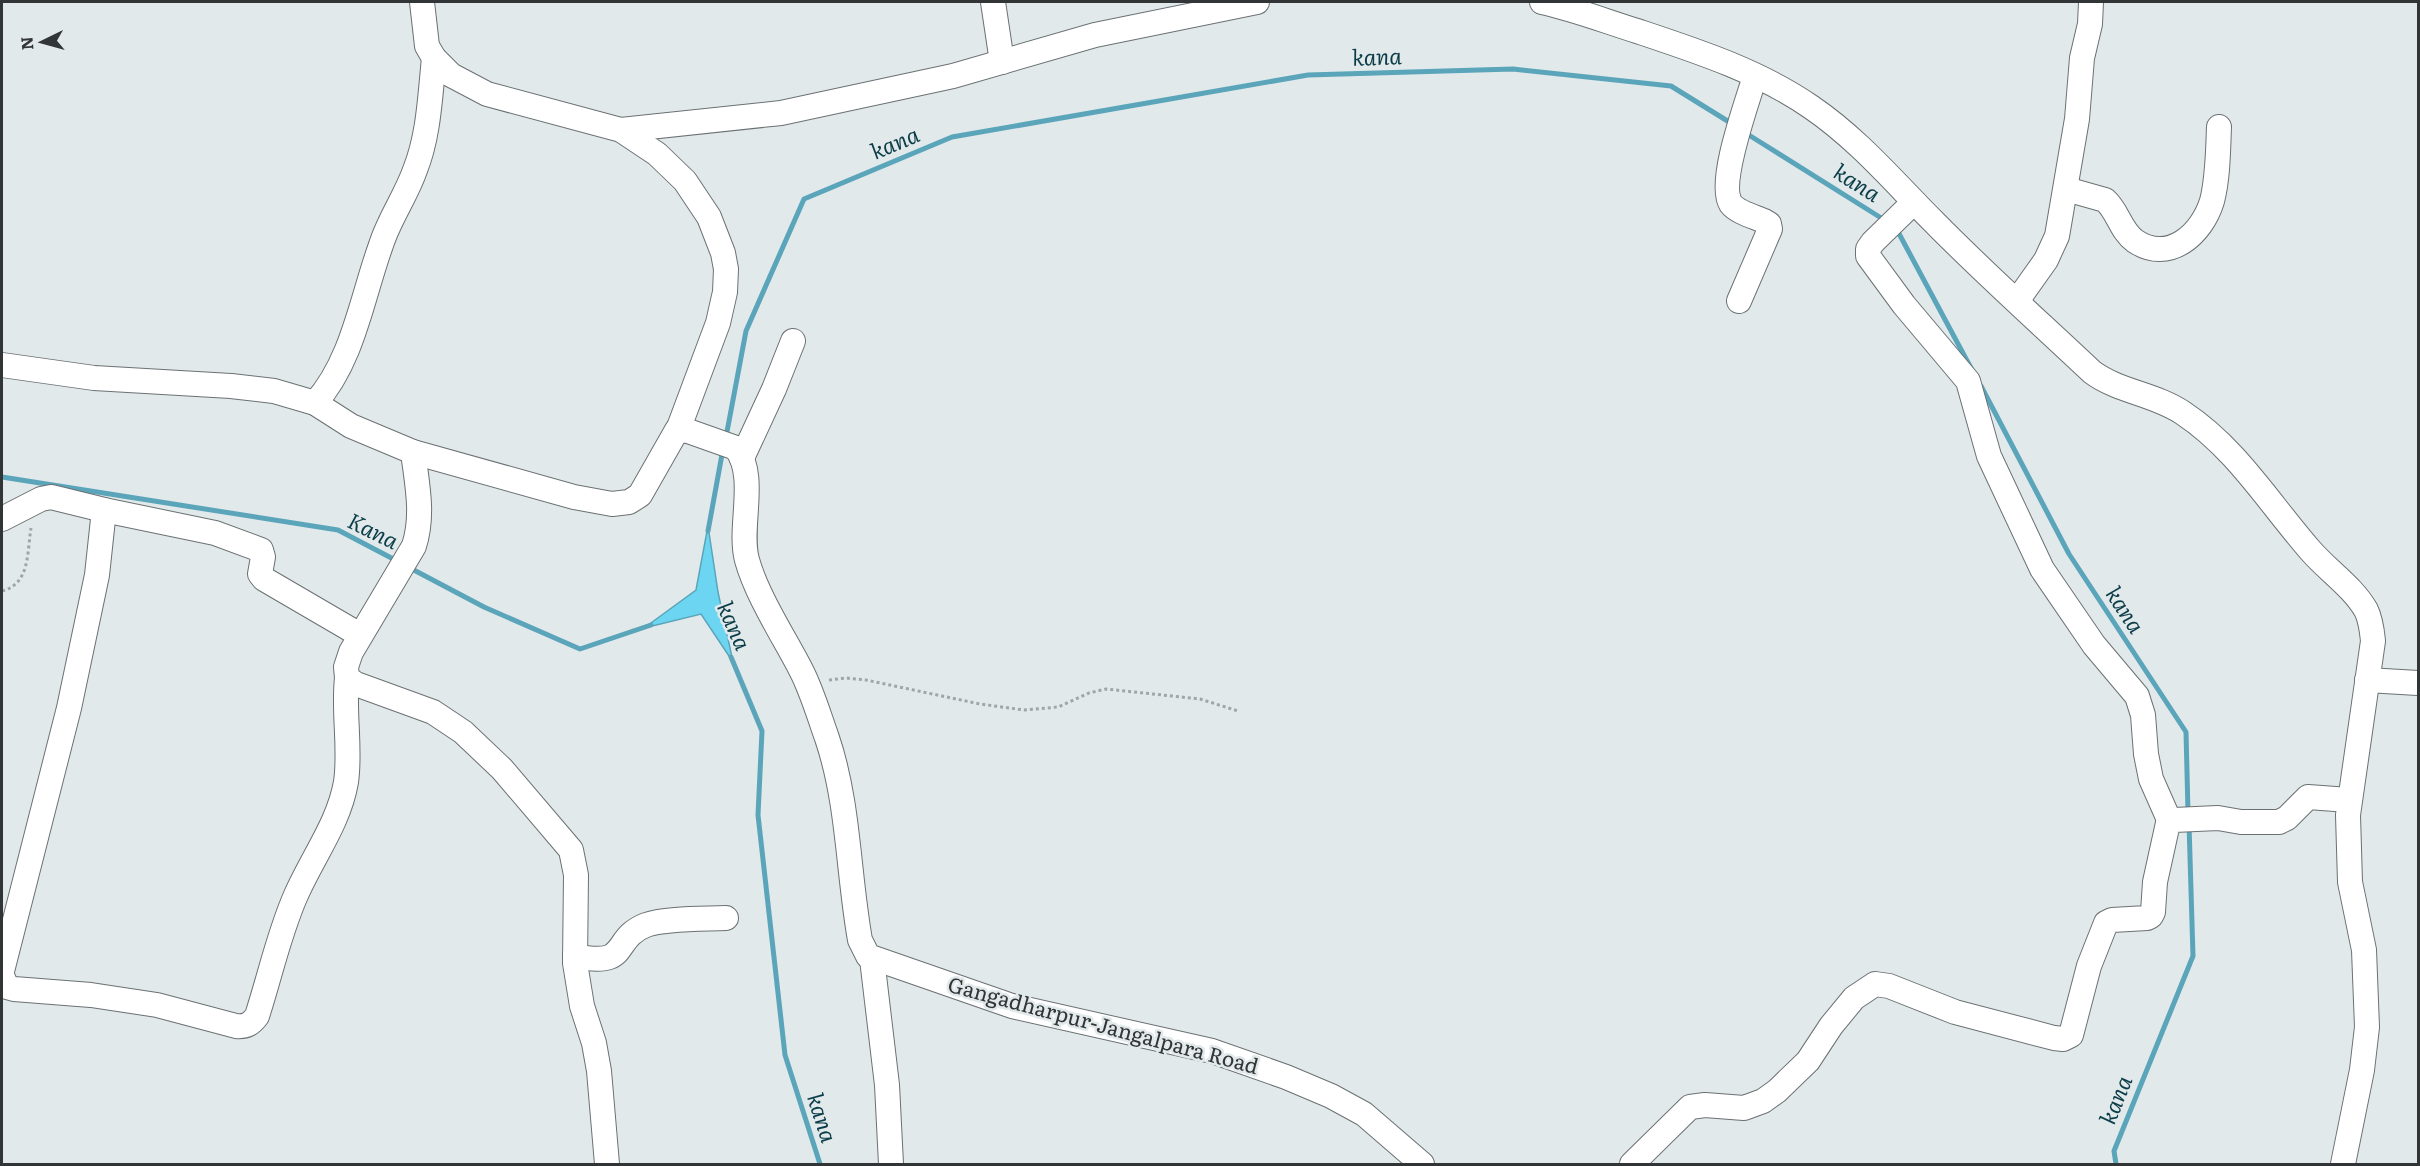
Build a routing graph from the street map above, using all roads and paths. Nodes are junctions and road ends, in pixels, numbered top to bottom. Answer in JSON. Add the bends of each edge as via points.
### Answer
{"nodes":[{"id":1,"x":422,"y":2,"type":"edge"},
{"id":2,"x":993,"y":2,"type":"edge"},
{"id":3,"x":1257,"y":2,"type":"edge"},
{"id":4,"x":1549,"y":2,"type":"edge"},
{"id":5,"x":2091,"y":2,"type":"edge"},
{"id":6,"x":434,"y":58,"type":"junction"},
{"id":7,"x":1002,"y":62,"type":"junction"},
{"id":8,"x":1753,"y":82,"type":"junction"},
{"id":9,"x":2219,"y":127,"type":"dead end"},
{"id":10,"x":621,"y":130,"type":"junction"},
{"id":11,"x":2066,"y":189,"type":"junction"},
{"id":12,"x":1910,"y":206,"type":"junction"},
{"id":13,"x":1739,"y":301,"type":"dead end"},
{"id":14,"x":2017,"y":301,"type":"junction"},
{"id":15,"x":793,"y":342,"type":"dead end"},
{"id":16,"x":2,"y":365,"type":"edge"},
{"id":17,"x":315,"y":403,"type":"junction"},
{"id":18,"x":686,"y":431,"type":"junction"},
{"id":19,"x":413,"y":452,"type":"junction"},
{"id":20,"x":735,"y":452,"type":"junction"},
{"id":21,"x":34,"y":502,"type":"junction"},
{"id":22,"x":104,"y":510,"type":"junction"},
{"id":23,"x":2,"y":519,"type":"edge"},
{"id":24,"x":2,"y":591,"type":"edge"},
{"id":25,"x":360,"y":635,"type":"junction"},
{"id":26,"x":347,"y":678,"type":"junction"},
{"id":27,"x":2367,"y":680,"type":"junction"},
{"id":28,"x":2418,"y":683,"type":"edge"},
{"id":29,"x":806,"y":684,"type":"junction"},
{"id":30,"x":1238,"y":711,"type":"dead end"},
{"id":31,"x":2349,"y":800,"type":"junction"},
{"id":32,"x":2172,"y":821,"type":"junction"},
{"id":33,"x":726,"y":918,"type":"dead end"},
{"id":34,"x":574,"y":956,"type":"junction"},
{"id":35,"x":872,"y":959,"type":"junction"},
{"id":36,"x":2,"y":971,"type":"edge"},
{"id":37,"x":2,"y":976,"type":"edge"},
{"id":38,"x":607,"y":1164,"type":"edge"},
{"id":39,"x":891,"y":1164,"type":"edge"},
{"id":40,"x":1422,"y":1164,"type":"edge"},
{"id":41,"x":1632,"y":1164,"type":"edge"},
{"id":42,"x":2343,"y":1164,"type":"edge"}],
"edges":[{"from":1,"to":6,"type":"street","via":[[427,46]]},
{"from":2,"to":7,"type":"street"},
{"from":3,"to":7,"type":"street","via":[[1105,32]]},
{"from":4,"to":8,"type":"street","via":[[1676,43]]},
{"from":5,"to":11,"type":"street"},
{"from":6,"to":10,"type":"street","via":[[452,75],[487,94]]},
{"from":6,"to":17,"type":"street","via":[[425,135],[416,168],[381,244],[345,351]]},
{"from":7,"to":10,"type":"street","via":[[781,113]]},
{"from":8,"to":12,"type":"street","via":[[1809,105],[1827,118],[1867,153]]},
{"from":8,"to":13,"type":"street","via":[[1730,160],[1729,197],[1733,206],[1769,224],[1770,229]]},
{"from":9,"to":11,"type":"street","via":[[2210,207],[2188,240],[2176,248],[2142,244],[2126,232],[2105,200]]},
{"from":10,"to":18,"type":"street","via":[[657,154],[685,181],[709,217],[723,253],[723,307]]},
{"from":11,"to":14,"type":"street","via":[[2055,242]]},
{"from":12,"to":14,"type":"street"},
{"from":12,"to":32,"type":"street","via":[[1873,242],[1868,249],[1870,259],[1968,381],[1989,456],[2042,569],[2094,645],[2138,696],[2151,779]]},
{"from":14,"to":27,"type":"street","via":[[2100,378],[2168,404],[2205,429],[2242,466],[2365,609],[2373,641]]},
{"from":15,"to":20,"type":"street","via":[[774,389]]},
{"from":16,"to":17,"type":"street","via":[[94,378],[274,391]]},
{"from":17,"to":19,"type":"street","via":[[351,426]]},
{"from":18,"to":19,"type":"street","via":[[673,435],[640,495],[621,504],[574,497]]},
{"from":18,"to":20,"type":"street"},
{"from":19,"to":25,"type":"street","via":[[420,522],[414,546]]},
{"from":20,"to":29,"type":"street","via":[[746,489],[747,558]]},
{"from":21,"to":22,"type":"street","via":[[51,496]]},
{"from":21,"to":23,"type":"street"},
{"from":21,"to":24,"type":"path","via":[[23,576],[15,586]]},
{"from":22,"to":25,"type":"street","via":[[215,532],[261,550],[261,576]]},
{"from":22,"to":36,"type":"street","via":[[97,574],[69,708]]},
{"from":25,"to":26,"type":"street","via":[[348,659]]},
{"from":26,"to":34,"type":"street","via":[[433,712],[464,732],[567,843],[576,875]]},
{"from":26,"to":37,"type":"street","via":[[343,793],[293,903],[253,1022],[236,1026],[157,1005],[14,989],[7,987]]},
{"from":27,"to":28,"type":"street"},
{"from":27,"to":31,"type":"street"},
{"from":29,"to":30,"type":"path","via":[[846,678],[866,680],[1024,710],[1050,708],[1099,690],[1115,689],[1200,699]]},
{"from":29,"to":35,"type":"street","via":[[834,764],[860,940]]},
{"from":31,"to":32,"type":"street","via":[[2308,797],[2279,822],[2218,818]]},
{"from":31,"to":42,"type":"street","via":[[2349,873],[2364,950],[2367,1027]]},
{"from":32,"to":41,"type":"street","via":[[2165,830],[2153,912],[2146,918],[2106,923],[2089,966],[2070,1036],[2054,1038],[1954,1012],[1875,984],[1854,998],[1808,1061],[1778,1091],[1744,1108],[1690,1107]]},
{"from":33,"to":34,"type":"street","via":[[654,923],[637,930],[612,956],[600,960]]},
{"from":34,"to":38,"type":"street","via":[[599,1071]]},
{"from":35,"to":39,"type":"street","via":[[887,1085]]},
{"from":35,"to":40,"type":"street","name":"Gangadharpur-Jangalpara Road","via":[[1012,1006],[1212,1051],[1286,1077],[1364,1114]]}]}
